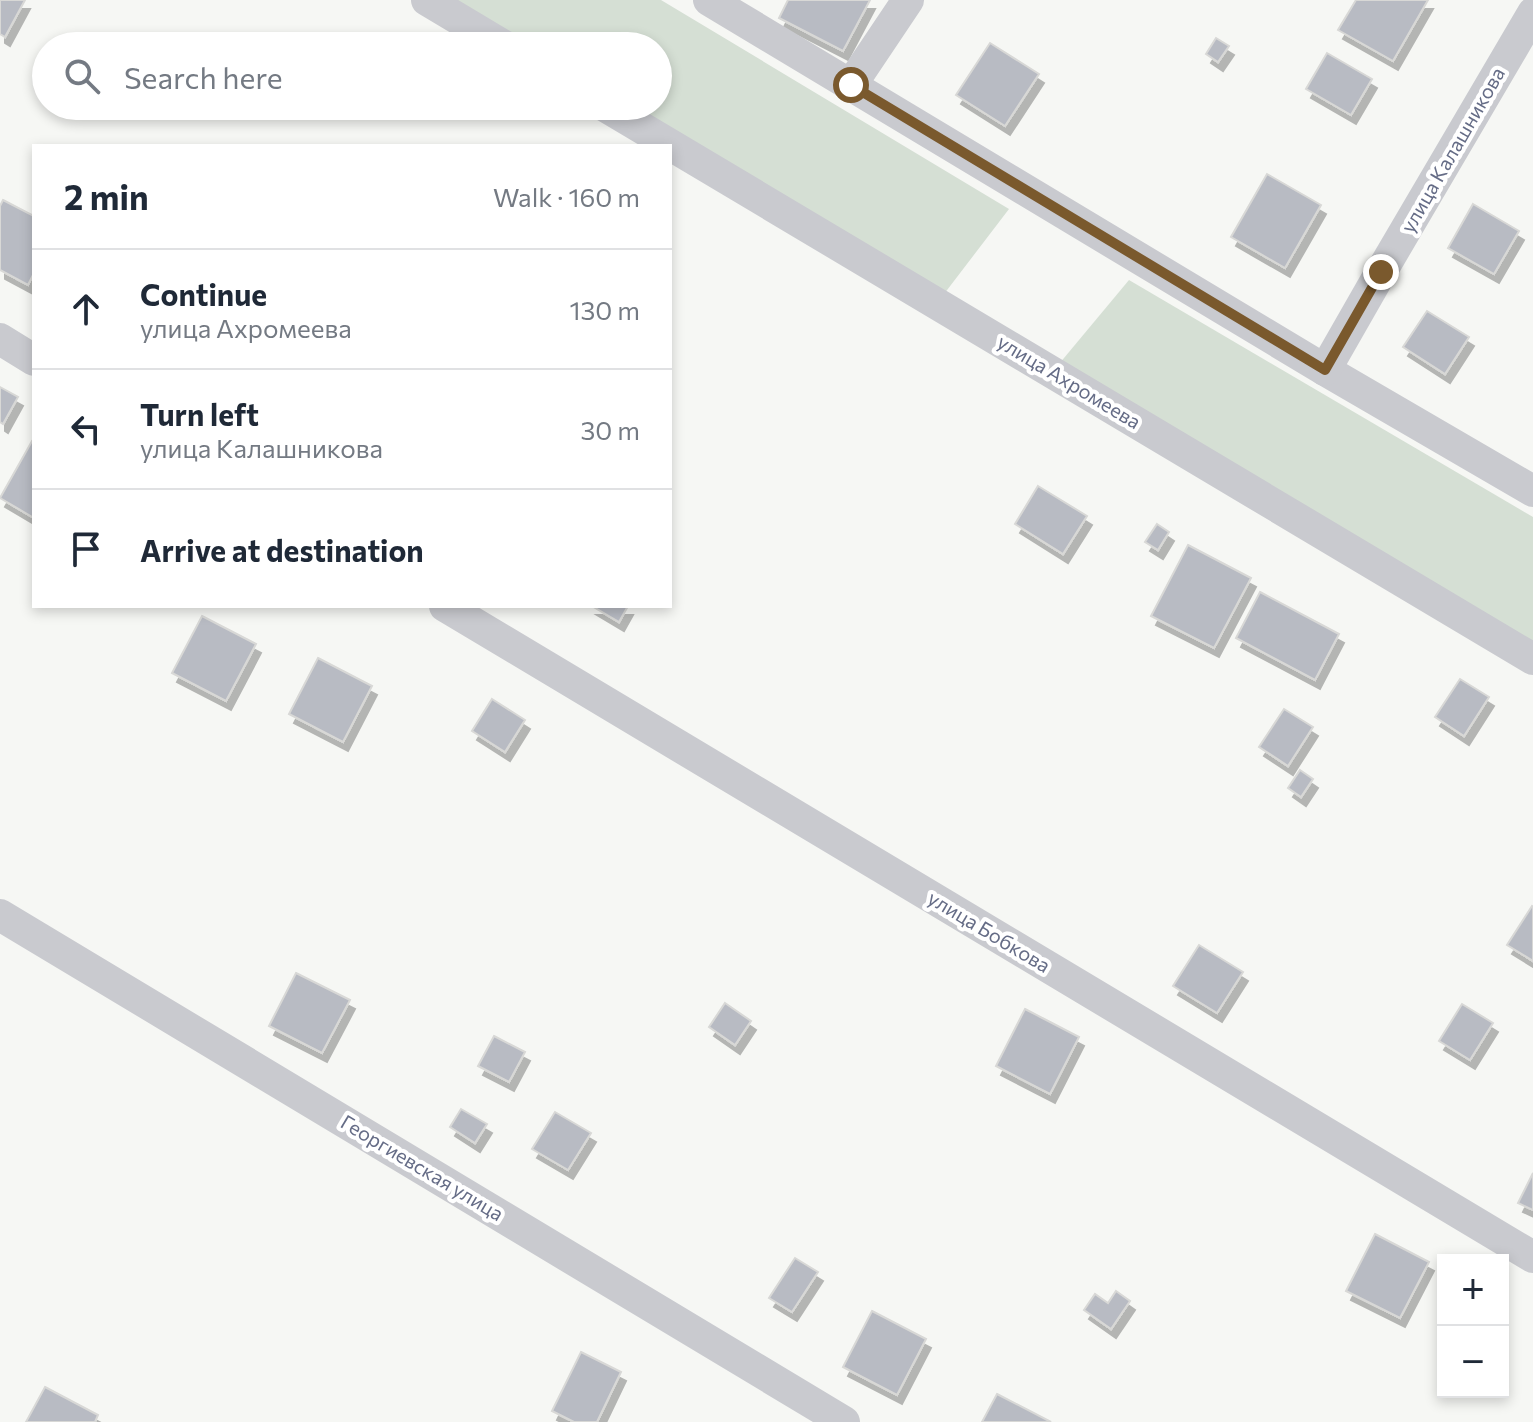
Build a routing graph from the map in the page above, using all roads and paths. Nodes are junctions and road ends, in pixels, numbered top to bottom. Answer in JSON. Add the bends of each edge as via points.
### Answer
{"nodes":[{"id":1,"x":427,"y":0,"type":"edge"},
{"id":2,"x":709,"y":0,"type":"edge"},
{"id":3,"x":908,"y":0,"type":"edge"},
{"id":4,"x":1533,"y":13,"type":"edge"},
{"id":5,"x":481,"y":32,"type":"edge"},
{"id":6,"x":851,"y":85,"type":"junction"},
{"id":7,"x":628,"y":120,"type":"edge"},
{"id":8,"x":669,"y":144,"type":"edge"},
{"id":9,"x":672,"y":146,"type":"edge"},
{"id":10,"x":0,"y":339,"type":"edge"},
{"id":11,"x":32,"y":359,"type":"edge"},
{"id":12,"x":1325,"y":370,"type":"junction"},
{"id":13,"x":1533,"y":491,"type":"edge"},
{"id":14,"x":448,"y":608,"type":"edge"},
{"id":15,"x":1533,"y":659,"type":"edge"},
{"id":16,"x":0,"y":915,"type":"edge"},
{"id":17,"x":1533,"y":1257,"type":"edge"},
{"id":18,"x":844,"y":1422,"type":"edge"}],
"edges":[{"from":1,"to":5,"type":"street"},
{"from":2,"to":6,"type":"street"},
{"from":3,"to":6,"type":"street"},
{"from":4,"to":12,"type":"street","name":"улица Калашникова"},
{"from":6,"to":12,"type":"street"},
{"from":7,"to":8,"type":"street","name":"улица Ахромеева"},
{"from":9,"to":15,"type":"street","name":"улица Ахромеева"},
{"from":10,"to":11,"type":"street"},
{"from":12,"to":13,"type":"street"},
{"from":14,"to":17,"type":"street","name":"улица Бобкова"},
{"from":16,"to":18,"type":"street","name":"Георгиевская улица"}]}
